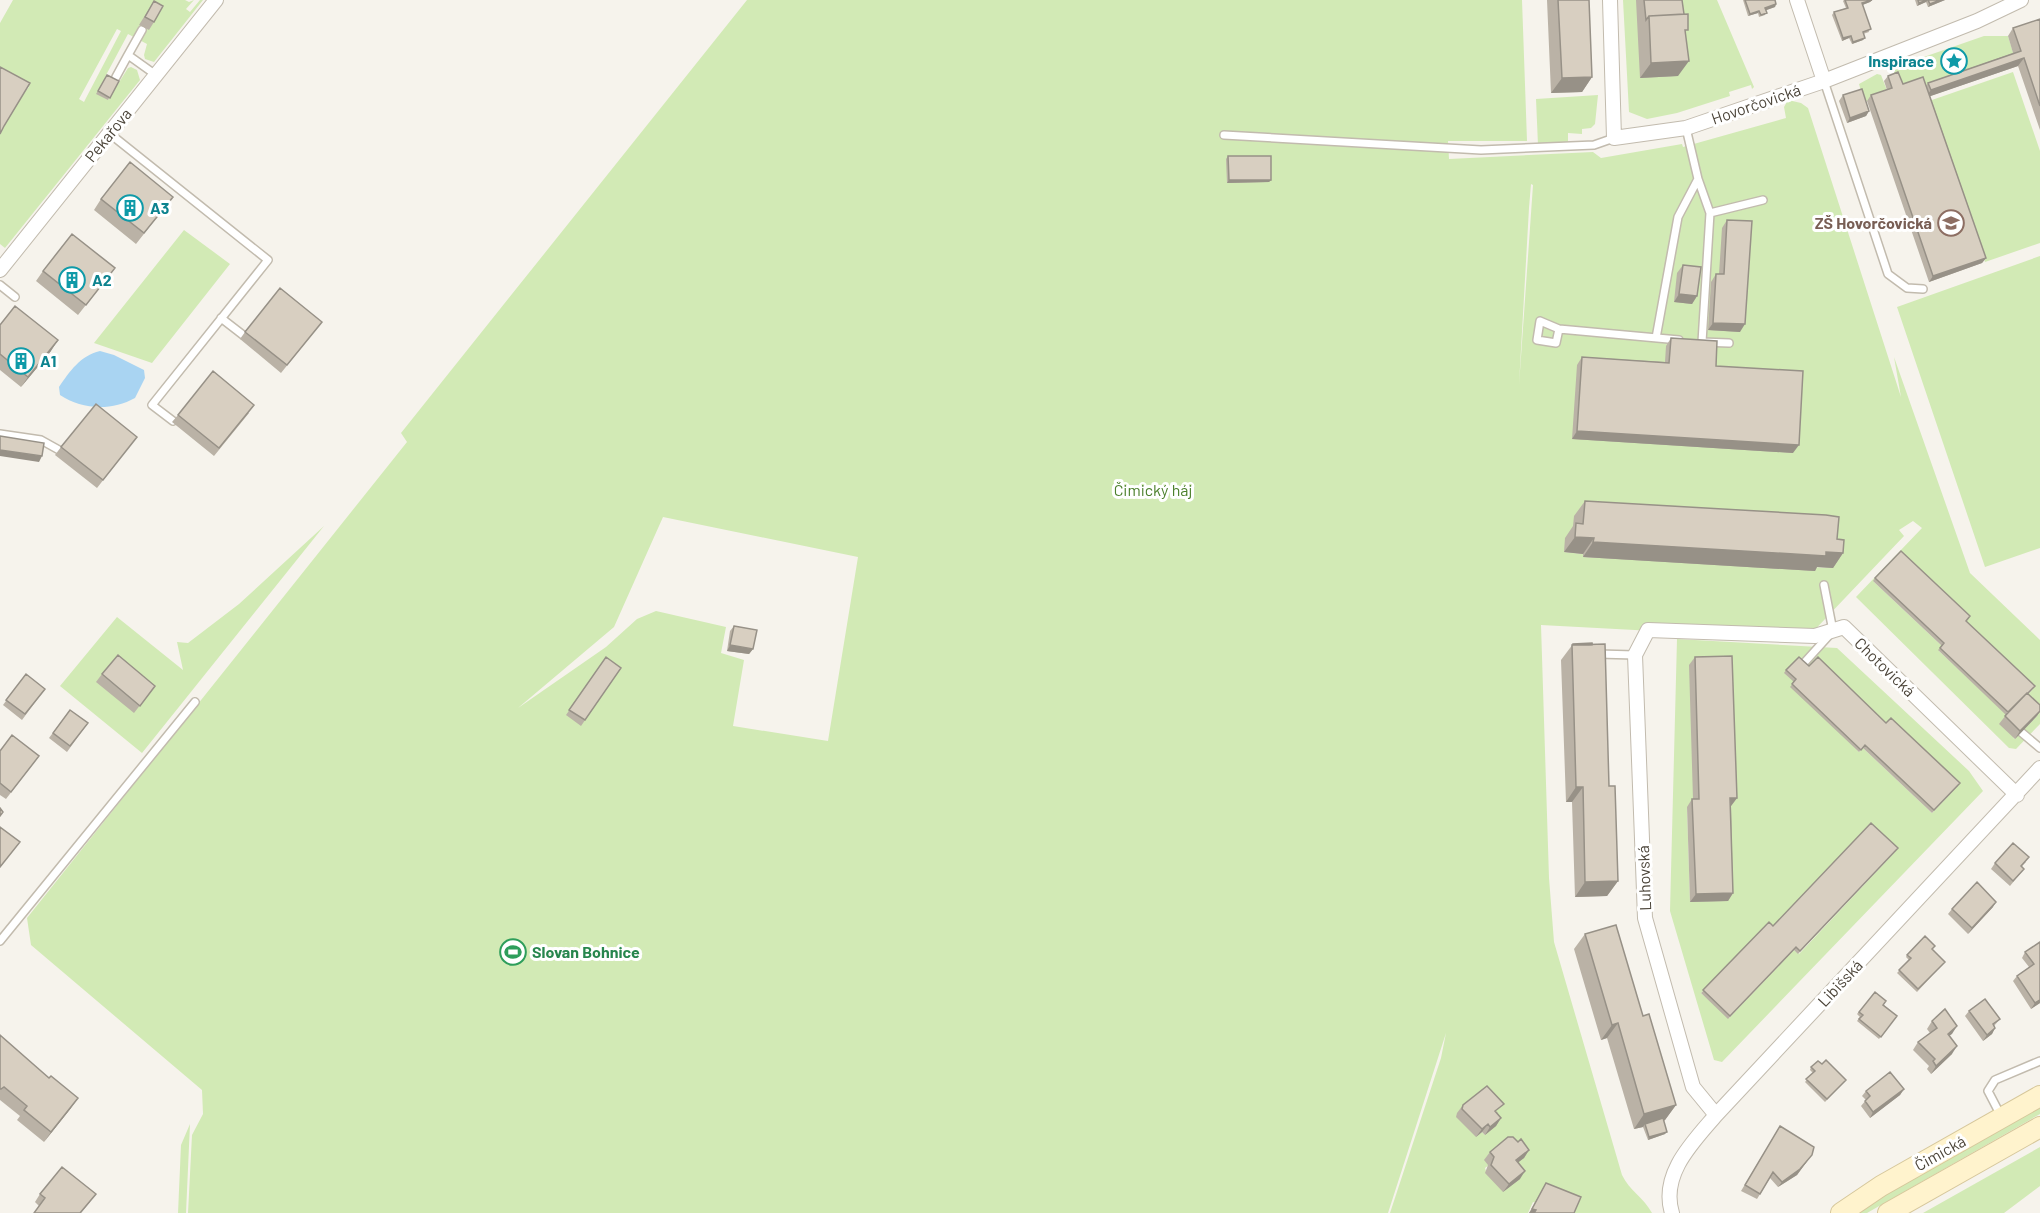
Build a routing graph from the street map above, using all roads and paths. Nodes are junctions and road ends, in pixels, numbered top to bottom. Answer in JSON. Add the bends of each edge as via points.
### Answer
{"nodes":[{"id":1,"x":216,"y":0,"type":"edge"},
{"id":2,"x":1610,"y":0,"type":"edge"},
{"id":3,"x":1797,"y":0,"type":"edge"},
{"id":4,"x":2021,"y":0,"type":"edge"},
{"id":5,"x":142,"y":30,"type":"dead end"},
{"id":6,"x":128,"y":55,"type":"junction"},
{"id":7,"x":156,"y":75,"type":"junction"},
{"id":8,"x":116,"y":77,"type":"edge"},
{"id":9,"x":1824,"y":81,"type":"junction"},
{"id":10,"x":1686,"y":128,"type":"junction"},
{"id":11,"x":110,"y":133,"type":"junction"},
{"id":12,"x":1224,"y":135,"type":"dead end"},
{"id":13,"x":1614,"y":138,"type":"junction"},
{"id":14,"x":1698,"y":179,"type":"junction"},
{"id":15,"x":1763,"y":200,"type":"dead end"},
{"id":16,"x":1710,"y":213,"type":"junction"},
{"id":17,"x":0,"y":270,"type":"edge"},
{"id":18,"x":0,"y":285,"type":"edge"},
{"id":19,"x":1923,"y":289,"type":"dead end"},
{"id":20,"x":15,"y":297,"type":"dead end"},
{"id":21,"x":221,"y":318,"type":"junction"},
{"id":22,"x":1559,"y":329,"type":"dead end"},
{"id":23,"x":243,"y":335,"type":"dead end"},
{"id":24,"x":1656,"y":338,"type":"junction"},
{"id":25,"x":1702,"y":342,"type":"junction"},
{"id":26,"x":1729,"y":343,"type":"dead end"},
{"id":27,"x":173,"y":421,"type":"dead end"},
{"id":28,"x":0,"y":434,"type":"edge"},
{"id":29,"x":59,"y":450,"type":"dead end"},
{"id":30,"x":1824,"y":585,"type":"dead end"},
{"id":31,"x":1648,"y":630,"type":"joint"},
{"id":32,"x":1833,"y":631,"type":"junction"},
{"id":33,"x":1596,"y":654,"type":"edge"},
{"id":34,"x":1635,"y":655,"type":"junction"},
{"id":35,"x":1804,"y":663,"type":"edge"},
{"id":36,"x":195,"y":702,"type":"dead end"},
{"id":37,"x":2021,"y":732,"type":"edge"},
{"id":38,"x":2040,"y":748,"type":"edge"},
{"id":39,"x":2040,"y":768,"type":"edge"},
{"id":40,"x":2017,"y":795,"type":"junction"},
{"id":41,"x":0,"y":941,"type":"edge"},
{"id":42,"x":2040,"y":1061,"type":"edge"},
{"id":43,"x":2040,"y":1096,"type":"edge"},
{"id":44,"x":1716,"y":1115,"type":"junction"},
{"id":45,"x":2002,"y":1118,"type":"junction"},
{"id":46,"x":2040,"y":1127,"type":"edge"},
{"id":47,"x":1672,"y":1213,"type":"edge"},
{"id":48,"x":1841,"y":1213,"type":"edge"},
{"id":49,"x":1888,"y":1213,"type":"edge"}],
"edges":[{"from":1,"to":7,"type":"street","name":"Pekařova"},
{"from":2,"to":13,"type":"street"},
{"from":3,"to":9,"type":"street"},
{"from":4,"to":9,"type":"street","name":"Hovorčovická"},
{"from":5,"to":6,"type":"lane"},
{"from":6,"to":7,"type":"lane"},
{"from":6,"to":8,"type":"lane"},
{"from":7,"to":11,"type":"street","name":"Pekařova"},
{"from":9,"to":10,"type":"street","name":"Hovorčovická"},
{"from":9,"to":19,"type":"lane","via":[[1888,274],[1907,288]]},
{"from":10,"to":13,"type":"street","name":"Hovorčovická"},
{"from":10,"to":14,"type":"lane"},
{"from":11,"to":17,"type":"street","name":"Pekařova"},
{"from":11,"to":21,"type":"lane","via":[[268,260]]},
{"from":12,"to":13,"type":"lane","via":[[1481,150],[1594,145]]},
{"from":14,"to":16,"type":"lane"},
{"from":14,"to":24,"type":"lane","via":[[1678,217]]},
{"from":15,"to":16,"type":"lane"},
{"from":16,"to":25,"type":"lane"},
{"from":18,"to":20,"type":"lane"},
{"from":21,"to":23,"type":"lane"},
{"from":21,"to":27,"type":"lane","via":[[152,405]]},
{"from":22,"to":24,"type":"lane"},
{"from":24,"to":25,"type":"lane"},
{"from":25,"to":26,"type":"lane"},
{"from":28,"to":29,"type":"lane","via":[[41,440]]},
{"from":30,"to":32,"type":"lane"},
{"from":31,"to":32,"type":"street","name":"Chotovická","via":[[1815,636]]},
{"from":31,"to":34,"type":"street","name":"Luhovská"},
{"from":32,"to":35,"type":"lane"},
{"from":32,"to":40,"type":"street","name":"Chotovická","via":[[1844,627]]},
{"from":33,"to":34,"type":"lane"},
{"from":34,"to":44,"type":"street","name":"Luhovská","via":[[1645,918],[1694,1087]]},
{"from":36,"to":41,"type":"lane"},
{"from":37,"to":38,"type":"lane"},
{"from":39,"to":40,"type":"street","name":"Libišská"},
{"from":40,"to":44,"type":"street","name":"Libišská"},
{"from":42,"to":45,"type":"lane","via":[[1995,1080],[1988,1091]]},
{"from":43,"to":45,"type":"main road","name":"Čimická"},
{"from":44,"to":47,"type":"street","name":"Libišská","via":[[1682,1156],[1672,1176]]},
{"from":45,"to":48,"type":"main road","name":"Čimická"},
{"from":46,"to":49,"type":"main road","name":"Čimická"}]}
